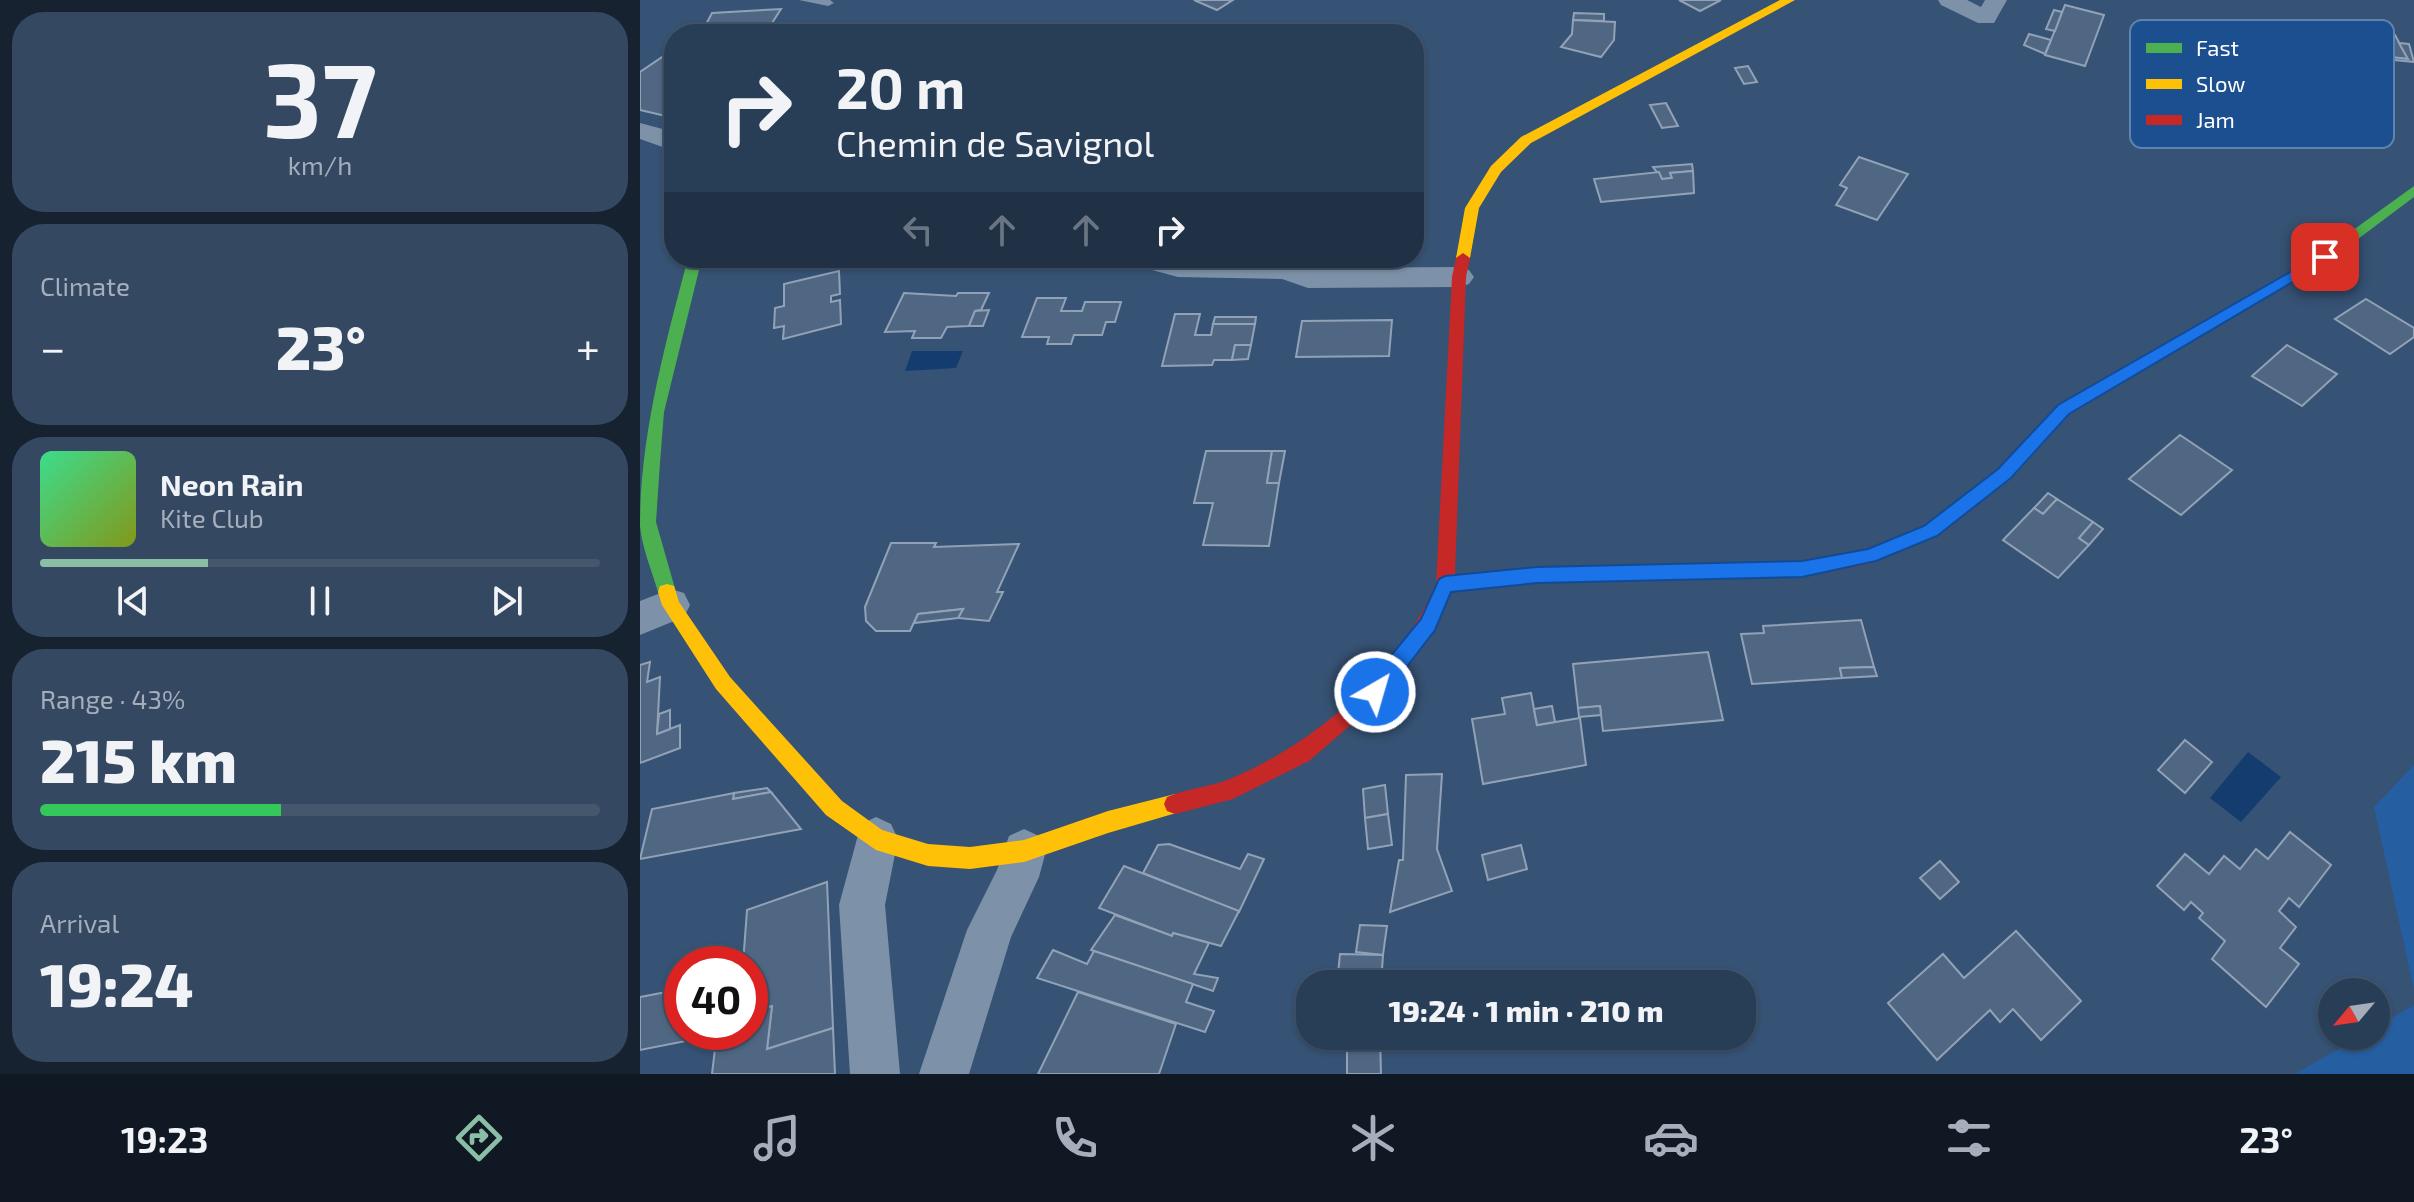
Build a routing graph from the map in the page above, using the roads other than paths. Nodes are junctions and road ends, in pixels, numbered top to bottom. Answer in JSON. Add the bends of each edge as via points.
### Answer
{"nodes":[{"id":1,"x":805,"y":0,"type":"edge"},
{"id":2,"x":1789,"y":0,"type":"edge"},
{"id":3,"x":1949,"y":0,"type":"edge"},
{"id":4,"x":1996,"y":0,"type":"edge"},
{"id":5,"x":828,"y":3,"type":"dead end"},
{"id":6,"x":640,"y":131,"type":"edge"},
{"id":7,"x":664,"y":137,"type":"edge"},
{"id":8,"x":2414,"y":190,"type":"edge"},
{"id":9,"x":692,"y":268,"type":"edge"},
{"id":10,"x":1232,"y":268,"type":"edge"},
{"id":11,"x":1459,"y":277,"type":"junction"},
{"id":12,"x":1445,"y":584,"type":"junction"},
{"id":13,"x":655,"y":612,"type":"edge"},
{"id":14,"x":876,"y":839,"type":"junction"},
{"id":15,"x":1024,"y":851,"type":"junction"},
{"id":16,"x":875,"y":1074,"type":"edge"},
{"id":17,"x":944,"y":1074,"type":"edge"}],
"edges":[{"from":1,"to":5,"type":"lane"},
{"from":2,"to":11,"type":"street","via":[[1526,140],[1496,169],[1472,208]]},
{"from":3,"to":4,"type":"street","via":[[1986,18]]},
{"from":6,"to":7,"type":"street"},
{"from":8,"to":12,"type":"street","via":[[2325,257],[2064,410],[2005,474],[1931,531],[1869,556],[1802,569],[1537,575]]},
{"from":9,"to":13,"type":"street","via":[[656,412],[647,522]]},
{"from":10,"to":11,"type":"street","via":[[1286,269],[1308,278]]},
{"from":11,"to":12,"type":"street"},
{"from":12,"to":15,"type":"street","via":[[1428,624],[1375,692],[1302,754],[1233,789]]},
{"from":13,"to":14,"type":"street","via":[[834,808]]},
{"from":14,"to":15,"type":"street","via":[[928,855],[970,858]]},
{"from":14,"to":16,"type":"street","via":[[862,905]]},
{"from":15,"to":17,"type":"street","via":[[990,930]]}]}
